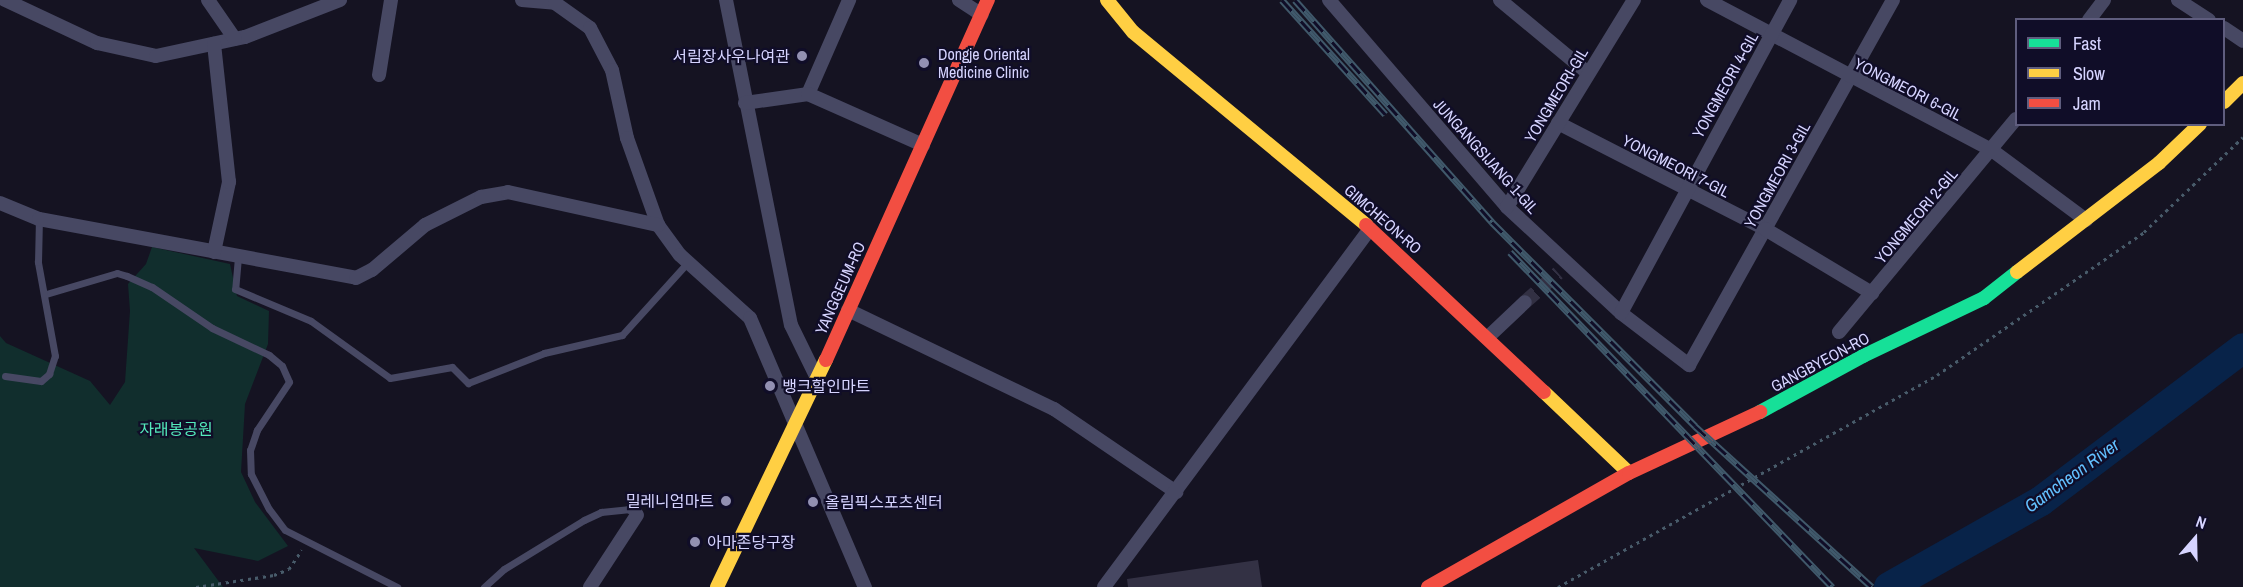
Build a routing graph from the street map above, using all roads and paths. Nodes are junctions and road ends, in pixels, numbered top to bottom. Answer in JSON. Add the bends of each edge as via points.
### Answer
{"nodes":[{"id":1,"x":5,"y":0,"type":"edge"},
{"id":2,"x":208,"y":0,"type":"edge"},
{"id":3,"x":340,"y":0,"type":"edge"},
{"id":4,"x":391,"y":0,"type":"edge"},
{"id":5,"x":522,"y":0,"type":"edge"},
{"id":6,"x":726,"y":0,"type":"edge"},
{"id":7,"x":849,"y":0,"type":"edge"},
{"id":8,"x":959,"y":0,"type":"edge"},
{"id":9,"x":988,"y":0,"type":"edge"},
{"id":10,"x":1107,"y":0,"type":"edge"},
{"id":11,"x":1329,"y":0,"type":"edge"},
{"id":12,"x":1500,"y":0,"type":"edge"},
{"id":13,"x":1634,"y":0,"type":"edge"},
{"id":14,"x":1707,"y":0,"type":"edge"},
{"id":15,"x":1790,"y":0,"type":"edge"},
{"id":16,"x":1893,"y":0,"type":"edge"},
{"id":17,"x":2104,"y":0,"type":"edge"},
{"id":18,"x":2178,"y":0,"type":"edge"},
{"id":19,"x":982,"y":15,"type":"junction"},
{"id":20,"x":2090,"y":18,"type":"edge"},
{"id":21,"x":2206,"y":18,"type":"edge"},
{"id":22,"x":2225,"y":29,"type":"edge"},
{"id":23,"x":1771,"y":36,"type":"junction"},
{"id":24,"x":235,"y":39,"type":"junction"},
{"id":25,"x":2243,"y":41,"type":"edge"},
{"id":26,"x":214,"y":44,"type":"junction"},
{"id":27,"x":1588,"y":73,"type":"junction"},
{"id":28,"x":379,"y":75,"type":"dead end"},
{"id":29,"x":1851,"y":78,"type":"junction"},
{"id":30,"x":2243,"y":83,"type":"edge"},
{"id":31,"x":808,"y":94,"type":"junction"},
{"id":32,"x":2225,"y":100,"type":"edge"},
{"id":33,"x":746,"y":103,"type":"junction"},
{"id":34,"x":2015,"y":120,"type":"edge"},
{"id":35,"x":1558,"y":123,"type":"junction"},
{"id":36,"x":2198,"y":126,"type":"edge"},
{"id":37,"x":2243,"y":137,"type":"edge"},
{"id":38,"x":923,"y":145,"type":"junction"},
{"id":39,"x":1993,"y":151,"type":"junction"},
{"id":40,"x":1686,"y":192,"type":"junction"},
{"id":41,"x":0,"y":203,"type":"edge"},
{"id":42,"x":1507,"y":207,"type":"junction"},
{"id":43,"x":39,"y":219,"type":"junction"},
{"id":44,"x":2086,"y":220,"type":"junction"},
{"id":45,"x":658,"y":225,"type":"junction"},
{"id":46,"x":1370,"y":229,"type":"junction"},
{"id":47,"x":1765,"y":229,"type":"junction"},
{"id":48,"x":214,"y":252,"type":"junction"},
{"id":49,"x":238,"y":257,"type":"junction"},
{"id":50,"x":688,"y":262,"type":"junction"},
{"id":51,"x":1872,"y":293,"type":"junction"},
{"id":52,"x":46,"y":294,"type":"junction"},
{"id":53,"x":1525,"y":302,"type":"tunnel mouth"},
{"id":54,"x":848,"y":310,"type":"junction"},
{"id":55,"x":1621,"y":313,"type":"junction"},
{"id":56,"x":1839,"y":332,"type":"dead end"},
{"id":57,"x":1488,"y":338,"type":"junction"},
{"id":58,"x":1689,"y":365,"type":"joint"},
{"id":59,"x":5,"y":376,"type":"dead end"},
{"id":60,"x":818,"y":378,"type":"junction"},
{"id":61,"x":797,"y":425,"type":"junction"},
{"id":62,"x":1629,"y":473,"type":"junction"},
{"id":63,"x":1176,"y":492,"type":"junction"},
{"id":64,"x":637,"y":515,"type":"joint"},
{"id":65,"x":308,"y":543,"type":"junction"},
{"id":66,"x":196,"y":587,"type":"edge"},
{"id":67,"x":397,"y":587,"type":"edge"},
{"id":68,"x":484,"y":587,"type":"edge"},
{"id":69,"x":590,"y":587,"type":"edge"},
{"id":70,"x":717,"y":587,"type":"edge"},
{"id":71,"x":865,"y":587,"type":"edge"},
{"id":72,"x":1104,"y":587,"type":"edge"},
{"id":73,"x":1428,"y":587,"type":"edge"},
{"id":74,"x":1558,"y":587,"type":"edge"}],
"edges":[{"from":1,"to":26,"type":"street","via":[[97,43],[156,56]]},
{"from":2,"to":24,"type":"street"},
{"from":3,"to":24,"type":"street"},
{"from":4,"to":28,"type":"street"},
{"from":5,"to":45,"type":"street","via":[[555,3],[590,28],[612,70],[627,138]]},
{"from":6,"to":33,"type":"street"},
{"from":7,"to":31,"type":"street"},
{"from":8,"to":19,"type":"street"},
{"from":9,"to":19,"type":"street","name":"YANGGEUM-RO"},
{"from":10,"to":46,"type":"street","name":"GIMCHEON-RO","via":[[1133,32]]},
{"from":11,"to":42,"type":"street","name":"JUNGANGSIJANG 1-GIL"},
{"from":12,"to":27,"type":"street"},
{"from":13,"to":27,"type":"street","name":"YONGMEORI-GIL"},
{"from":14,"to":23,"type":"street","name":"YONGMEORI 6-GIL"},
{"from":15,"to":23,"type":"street","name":"YONGMEORI 4-GIL"},
{"from":16,"to":29,"type":"street","name":"YONGMEORI 3-GIL"},
{"from":17,"to":20,"type":"street"},
{"from":18,"to":21,"type":"street"},
{"from":19,"to":38,"type":"street","name":"YANGGEUM-RO"},
{"from":22,"to":25,"type":"street"},
{"from":23,"to":29,"type":"street","name":"YONGMEORI 6-GIL"},
{"from":23,"to":40,"type":"street","name":"YONGMEORI 4-GIL"},
{"from":24,"to":26,"type":"street"},
{"from":26,"to":48,"type":"street","via":[[229,182]]},
{"from":27,"to":35,"type":"street","name":"YONGMEORI-GIL"},
{"from":29,"to":39,"type":"street","name":"YONGMEORI 6-GIL"},
{"from":29,"to":47,"type":"street","name":"YONGMEORI 3-GIL"},
{"from":30,"to":32,"type":"street"},
{"from":31,"to":33,"type":"street"},
{"from":31,"to":38,"type":"street"},
{"from":33,"to":60,"type":"street","via":[[791,325]]},
{"from":34,"to":39,"type":"street","name":"YONGMEORI 2-GIL"},
{"from":35,"to":40,"type":"street","name":"YONGMEORI 7-GIL"},
{"from":35,"to":42,"type":"street","name":"YONGMEORI-GIL"},
{"from":36,"to":44,"type":"street","name":"GANGBYEON-RO","via":[[2159,163]]},
{"from":37,"to":74,"type":"path","via":[[2144,232],[1937,375]]},
{"from":38,"to":54,"type":"street","name":"YANGGEUM-RO"},
{"from":39,"to":44,"type":"street","name":"YONGMEORI 6-GIL"},
{"from":39,"to":51,"type":"street","name":"YONGMEORI 2-GIL"},
{"from":40,"to":47,"type":"street","name":"YONGMEORI 7-GIL"},
{"from":40,"to":55,"type":"street","name":"YONGMEORI 4-GIL"},
{"from":41,"to":43,"type":"street"},
{"from":42,"to":55,"type":"street","name":"JUNGANGSIJANG 1-GIL","via":[[1562,268]]},
{"from":43,"to":48,"type":"street"},
{"from":43,"to":52,"type":"lane","via":[[38,262]]},
{"from":44,"to":62,"type":"street","name":"GANGBYEON-RO","via":[[1984,298],[1863,356],[1746,420]]},
{"from":45,"to":49,"type":"street","via":[[508,192],[482,197],[425,225],[372,270],[356,278]]},
{"from":45,"to":50,"type":"street"},
{"from":46,"to":57,"type":"street","name":"GIMCHEON-RO"},
{"from":46,"to":63,"type":"street"},
{"from":47,"to":51,"type":"street","name":"YONGMEORI 7-GIL"},
{"from":47,"to":58,"type":"street","name":"YONGMEORI 3-GIL"},
{"from":48,"to":49,"type":"street"},
{"from":49,"to":50,"type":"lane","via":[[235,289],[311,321],[390,378],[452,367],[468,382],[544,353],[622,335]]},
{"from":50,"to":61,"type":"street","via":[[750,318]]},
{"from":51,"to":56,"type":"street","name":"YONGMEORI 2-GIL"},
{"from":52,"to":59,"type":"lane","via":[[55,356],[48,374],[41,381]]},
{"from":52,"to":65,"type":"lane","via":[[117,273],[127,276],[152,287],[212,328],[269,355],[282,366],[288,382],[257,430],[250,450],[251,474],[285,530]]},
{"from":53,"to":57,"type":"street"},
{"from":54,"to":60,"type":"street","name":"YANGGEUM-RO"},
{"from":54,"to":63,"type":"street","via":[[1054,409]]},
{"from":55,"to":58,"type":"street","name":"JUNGANGSIJANG 1-GIL"},
{"from":57,"to":62,"type":"street","name":"GIMCHEON-RO"},
{"from":60,"to":61,"type":"street","name":"YANGGEUM-RO"},
{"from":61,"to":70,"type":"street","name":"YANGGEUM-RO"},
{"from":61,"to":71,"type":"street"},
{"from":62,"to":73,"type":"street","name":"GANGBYEON-RO"},
{"from":63,"to":72,"type":"street"},
{"from":64,"to":68,"type":"lane","via":[[628,509],[601,512],[584,520],[504,569]]},
{"from":64,"to":69,"type":"street"},
{"from":65,"to":66,"type":"path","via":[[289,569],[274,575]]},
{"from":65,"to":67,"type":"lane"}]}
